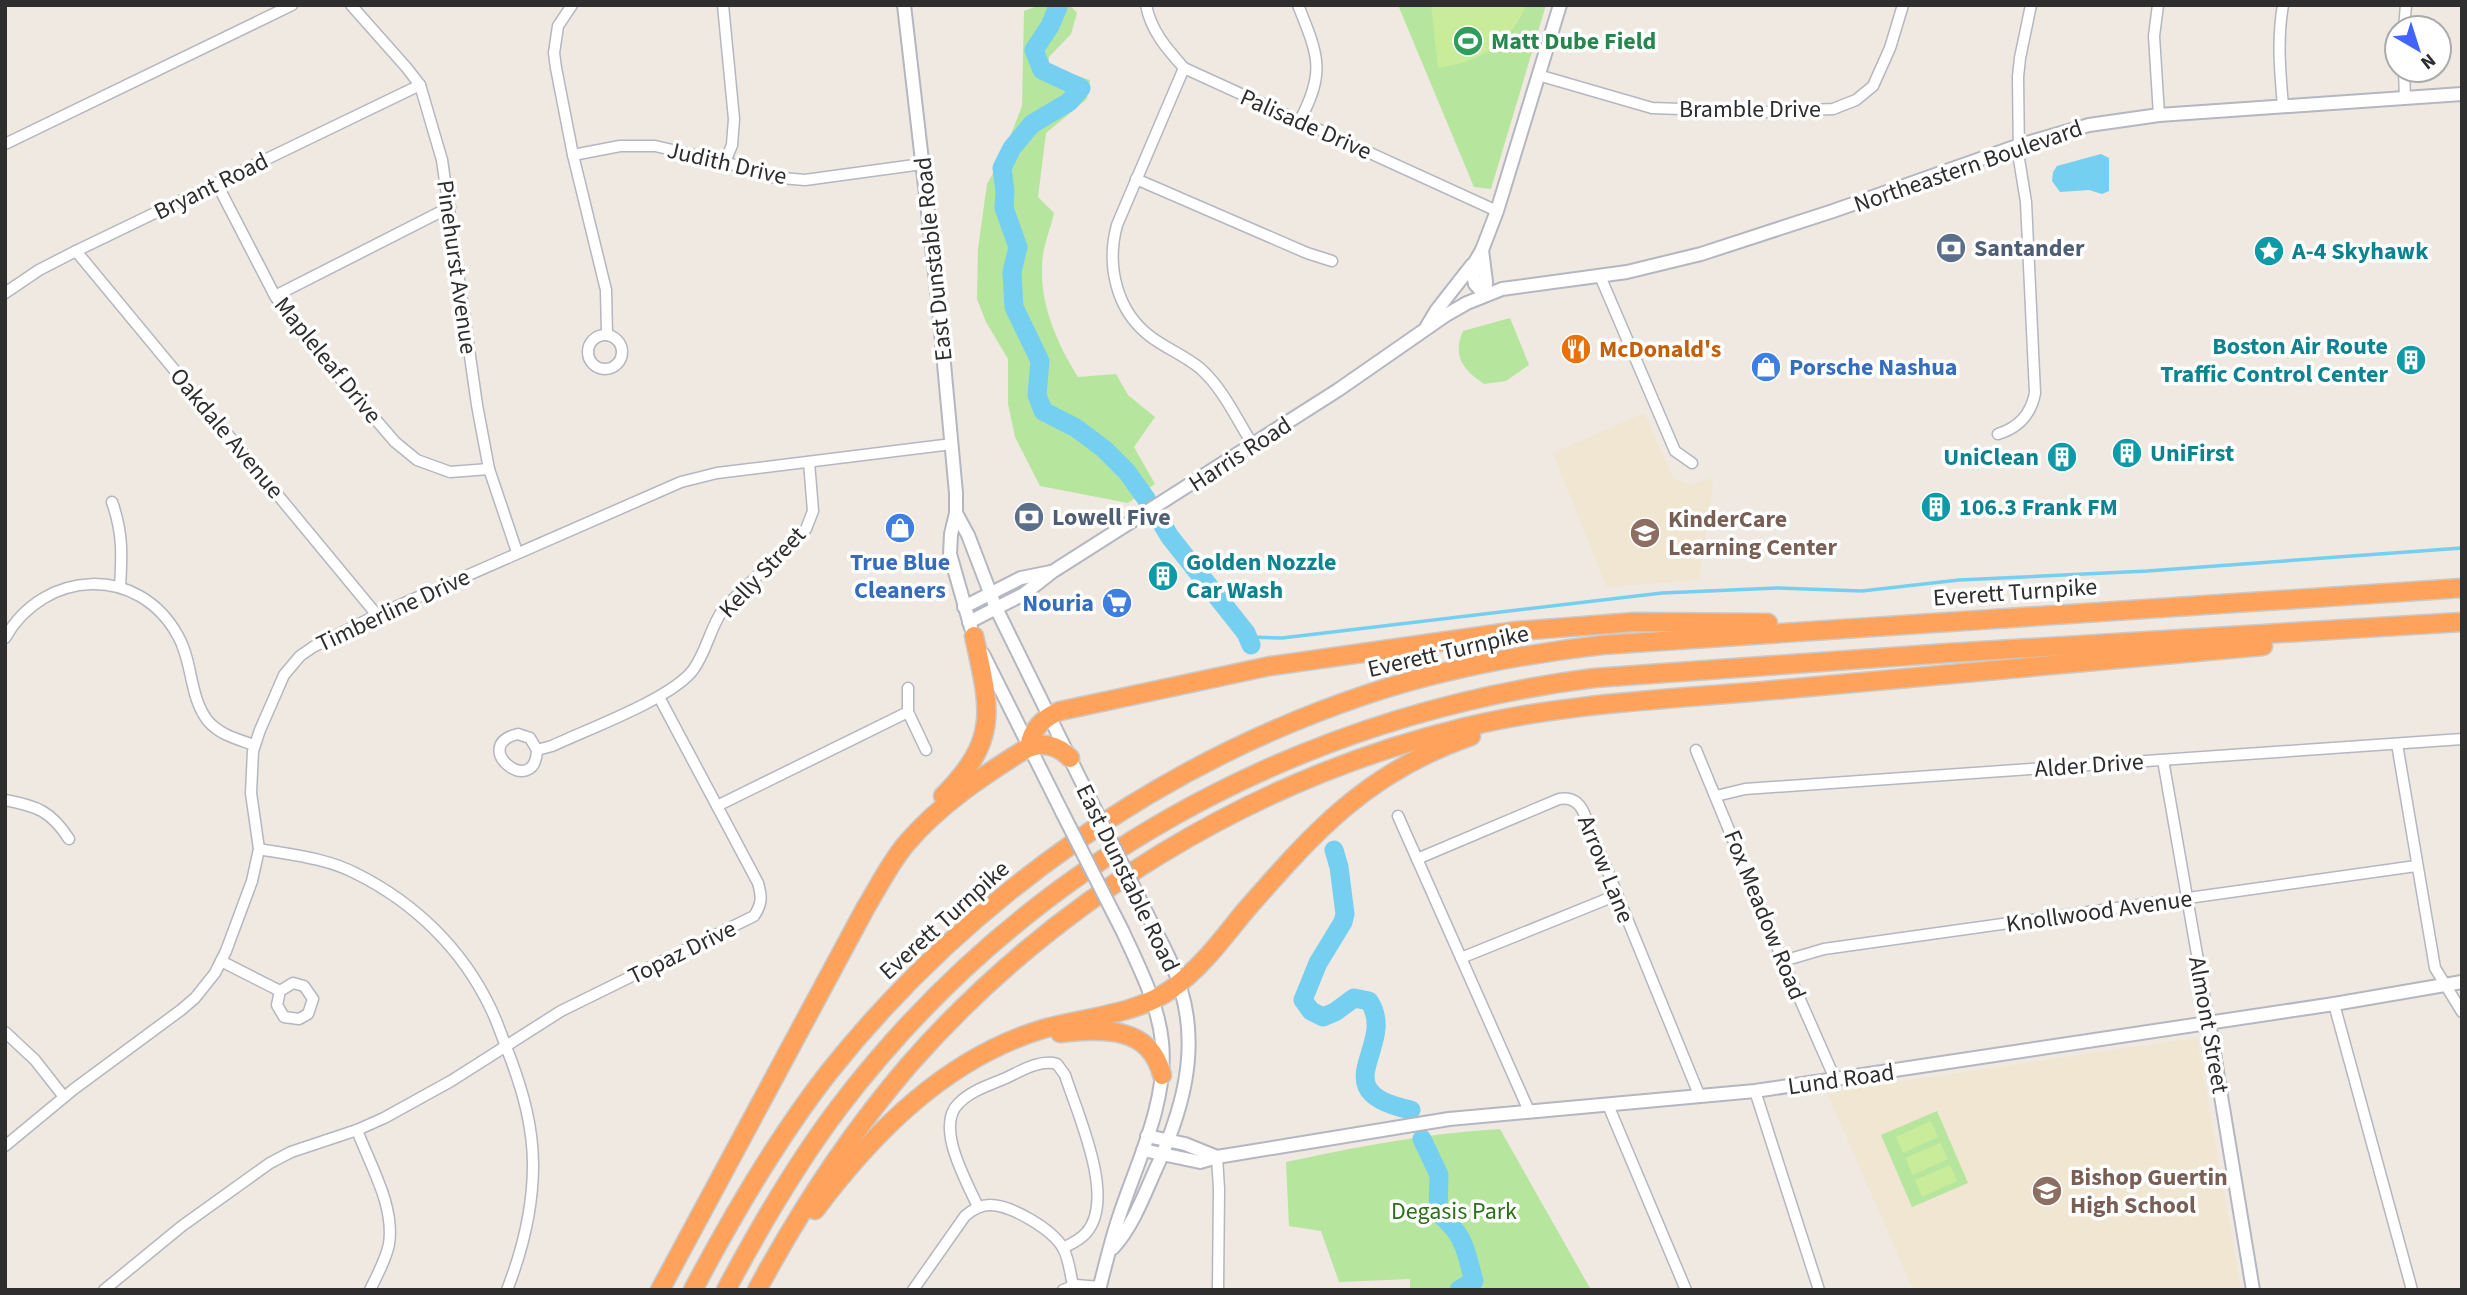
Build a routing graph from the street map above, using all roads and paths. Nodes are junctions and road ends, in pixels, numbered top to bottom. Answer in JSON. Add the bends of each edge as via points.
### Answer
{"nodes":[{"id":1,"x":292,"y":5,"type":"edge"},
{"id":2,"x":351,"y":5,"type":"edge"},
{"id":3,"x":572,"y":5,"type":"edge"},
{"id":4,"x":723,"y":5,"type":"edge"},
{"id":5,"x":904,"y":5,"type":"edge"},
{"id":6,"x":1146,"y":5,"type":"edge"},
{"id":7,"x":1297,"y":5,"type":"edge"},
{"id":8,"x":1560,"y":5,"type":"edge"},
{"id":9,"x":1903,"y":5,"type":"edge"},
{"id":10,"x":2031,"y":5,"type":"edge"},
{"id":11,"x":2158,"y":5,"type":"edge"},
{"id":12,"x":2283,"y":5,"type":"edge"},
{"id":13,"x":1184,"y":68,"type":"junction"},
{"id":14,"x":1538,"y":75,"type":"junction"},
{"id":15,"x":2405,"y":84,"type":"edge"},
{"id":16,"x":420,"y":85,"type":"junction"},
{"id":17,"x":2462,"y":94,"type":"edge"},
{"id":18,"x":2405,"y":97,"type":"junction"},
{"id":19,"x":2283,"y":106,"type":"junction"},
{"id":20,"x":2159,"y":115,"type":"junction"},
{"id":21,"x":1300,"y":120,"type":"junction"},
{"id":22,"x":5,"y":144,"type":"edge"},
{"id":23,"x":2020,"y":145,"type":"junction"},
{"id":24,"x":573,"y":155,"type":"junction"},
{"id":25,"x":726,"y":162,"type":"junction"},
{"id":26,"x":922,"y":164,"type":"junction"},
{"id":27,"x":1136,"y":179,"type":"junction"},
{"id":28,"x":216,"y":184,"type":"junction"},
{"id":29,"x":450,"y":207,"type":"junction"},
{"id":30,"x":1497,"y":211,"type":"junction"},
{"id":31,"x":1482,"y":250,"type":"junction"},
{"id":32,"x":76,"y":251,"type":"junction"},
{"id":33,"x":1332,"y":261,"type":"dead end"},
{"id":34,"x":1475,"y":262,"type":"junction"},
{"id":35,"x":1600,"y":276,"type":"junction"},
{"id":36,"x":5,"y":293,"type":"edge"},
{"id":37,"x":1485,"y":295,"type":"junction"},
{"id":38,"x":275,"y":296,"type":"junction"},
{"id":39,"x":1425,"y":330,"type":"junction"},
{"id":40,"x":607,"y":334,"type":"dead end"},
{"id":41,"x":1998,"y":434,"type":"dead end"},
{"id":42,"x":951,"y":444,"type":"junction"},
{"id":43,"x":1253,"y":445,"type":"junction"},
{"id":44,"x":808,"y":461,"type":"junction"},
{"id":45,"x":1692,"y":463,"type":"dead end"},
{"id":46,"x":489,"y":469,"type":"junction"},
{"id":47,"x":112,"y":502,"type":"dead end"},
{"id":48,"x":957,"y":513,"type":"junction"},
{"id":49,"x":517,"y":552,"type":"junction"},
{"id":50,"x":1052,"y":572,"type":"junction"},
{"id":51,"x":120,"y":587,"type":"junction"},
{"id":52,"x":2462,"y":588,"type":"edge"},
{"id":53,"x":990,"y":594,"type":"junction"},
{"id":54,"x":964,"y":607,"type":"junction"},
{"id":55,"x":996,"y":608,"type":"junction"},
{"id":56,"x":377,"y":615,"type":"junction"},
{"id":57,"x":2462,"y":624,"type":"edge"},
{"id":58,"x":1897,"y":625,"type":"junction"},
{"id":59,"x":972,"y":629,"type":"junction"},
{"id":60,"x":5,"y":638,"type":"edge"},
{"id":61,"x":908,"y":688,"type":"dead end"},
{"id":62,"x":659,"y":697,"type":"junction"},
{"id":63,"x":1597,"y":707,"type":"junction"},
{"id":64,"x":908,"y":712,"type":"junction"},
{"id":65,"x":1049,"y":716,"type":"junction"},
{"id":66,"x":2462,"y":739,"type":"edge"},
{"id":67,"x":2396,"y":744,"type":"junction"},
{"id":68,"x":254,"y":745,"type":"junction"},
{"id":69,"x":1029,"y":747,"type":"junction"},
{"id":70,"x":537,"y":750,"type":"dead end"},
{"id":71,"x":926,"y":750,"type":"dead end"},
{"id":72,"x":1696,"y":750,"type":"dead end"},
{"id":73,"x":1070,"y":758,"type":"junction"},
{"id":74,"x":2163,"y":760,"type":"junction"},
{"id":75,"x":1716,"y":796,"type":"junction"},
{"id":76,"x":5,"y":800,"type":"edge"},
{"id":77,"x":718,"y":806,"type":"junction"},
{"id":78,"x":1398,"y":816,"type":"dead end"},
{"id":79,"x":69,"y":839,"type":"dead end"},
{"id":80,"x":907,"y":843,"type":"junction"},
{"id":81,"x":259,"y":849,"type":"junction"},
{"id":82,"x":1417,"y":859,"type":"junction"},
{"id":83,"x":2416,"y":866,"type":"junction"},
{"id":84,"x":1617,"y":895,"type":"junction"},
{"id":85,"x":2187,"y":899,"type":"junction"},
{"id":86,"x":1461,"y":958,"type":"junction"},
{"id":87,"x":221,"y":961,"type":"junction"},
{"id":88,"x":1783,"y":961,"type":"junction"},
{"id":89,"x":2462,"y":982,"type":"edge"},
{"id":90,"x":1179,"y":984,"type":"junction"},
{"id":91,"x":2444,"y":985,"type":"junction"},
{"id":92,"x":280,"y":991,"type":"dead end"},
{"id":93,"x":1152,"y":1001,"type":"junction"},
{"id":94,"x":2334,"y":1004,"type":"junction"},
{"id":95,"x":2462,"y":1012,"type":"edge"},
{"id":96,"x":2209,"y":1023,"type":"junction"},
{"id":97,"x":5,"y":1032,"type":"edge"},
{"id":98,"x":505,"y":1045,"type":"junction"},
{"id":99,"x":980,"y":1056,"type":"junction"},
{"id":100,"x":1162,"y":1075,"type":"junction"},
{"id":101,"x":1835,"y":1079,"type":"junction"},
{"id":102,"x":1755,"y":1091,"type":"junction"},
{"id":103,"x":64,"y":1097,"type":"junction"},
{"id":104,"x":1700,"y":1097,"type":"junction"},
{"id":105,"x":1608,"y":1105,"type":"junction"},
{"id":106,"x":1529,"y":1111,"type":"junction"},
{"id":107,"x":356,"y":1130,"type":"junction"},
{"id":108,"x":1147,"y":1136,"type":"junction"},
{"id":109,"x":1168,"y":1140,"type":"junction"},
{"id":110,"x":5,"y":1146,"type":"edge"},
{"id":111,"x":1143,"y":1150,"type":"junction"},
{"id":112,"x":1162,"y":1155,"type":"junction"},
{"id":113,"x":1217,"y":1157,"type":"junction"},
{"id":114,"x":978,"y":1208,"type":"junction"},
{"id":115,"x":1063,"y":1248,"type":"junction"},
{"id":116,"x":1111,"y":1251,"type":"junction"},
{"id":117,"x":1068,"y":1287,"type":"edge"},
{"id":118,"x":1099,"y":1288,"type":"edge"},
{"id":119,"x":104,"y":1290,"type":"edge"},
{"id":120,"x":370,"y":1290,"type":"edge"},
{"id":121,"x":507,"y":1290,"type":"edge"},
{"id":122,"x":660,"y":1290,"type":"edge"},
{"id":123,"x":692,"y":1290,"type":"edge"},
{"id":124,"x":726,"y":1290,"type":"edge"},
{"id":125,"x":758,"y":1290,"type":"edge"},
{"id":126,"x":913,"y":1290,"type":"edge"},
{"id":127,"x":1218,"y":1290,"type":"edge"},
{"id":128,"x":1686,"y":1290,"type":"edge"},
{"id":129,"x":1819,"y":1290,"type":"edge"},
{"id":130,"x":2253,"y":1290,"type":"edge"},
{"id":131,"x":2412,"y":1290,"type":"edge"}],
"edges":[{"from":1,"to":22,"type":"street"},
{"from":2,"to":16,"type":"street","name":"Pinehurst Avenue"},
{"from":3,"to":24,"type":"street","via":[[558,26],[554,53]]},
{"from":4,"to":25,"type":"street","via":[[734,119]]},
{"from":5,"to":26,"type":"street","name":"East Dunstable Road"},
{"from":6,"to":13,"type":"street","name":"Palisade Drive","via":[[1157,36]]},
{"from":7,"to":21,"type":"street","via":[[1318,64],[1314,92]]},
{"from":8,"to":14,"type":"street","name":"Harris Road"},
{"from":9,"to":14,"type":"street","name":"Bramble Drive","via":[[1873,86],[1856,100],[1833,109],[1652,108]]},
{"from":10,"to":23,"type":"street","via":[[2018,77]]},
{"from":11,"to":20,"type":"street","via":[[2154,36]]},
{"from":12,"to":19,"type":"street","via":[[2279,44]]},
{"from":13,"to":21,"type":"street","name":"Palisade Drive"},
{"from":13,"to":27,"type":"street"},
{"from":14,"to":30,"type":"street","name":"Harris Road"},
{"from":15,"to":18,"type":"street"},
{"from":16,"to":28,"type":"street","name":"Bryant Road"},
{"from":16,"to":29,"type":"street","name":"Pinehurst Avenue"},
{"from":17,"to":18,"type":"street","name":"Northeastern Boulevard"},
{"from":18,"to":19,"type":"street","name":"Northeastern Boulevard"},
{"from":19,"to":20,"type":"street","name":"Northeastern Boulevard"},
{"from":20,"to":23,"type":"street","name":"Northeastern Boulevard","via":[[2089,125]]},
{"from":21,"to":30,"type":"street","name":"Palisade Drive"},
{"from":23,"to":35,"type":"street","name":"Northeastern Boulevard","via":[[1701,254]]},
{"from":23,"to":41,"type":"street","via":[[2035,393],[2023,419]]},
{"from":24,"to":25,"type":"street","name":"Judith Drive","via":[[637,145]]},
{"from":24,"to":40,"type":"street","via":[[606,289]]},
{"from":25,"to":26,"type":"street","name":"Judith Drive","via":[[770,177],[805,180]]},
{"from":26,"to":42,"type":"street","name":"East Dunstable Road"},
{"from":27,"to":33,"type":"street"},
{"from":27,"to":43,"type":"street","via":[[1111,244],[1111,265],[1120,295],[1140,328],[1211,379]]},
{"from":28,"to":32,"type":"street","name":"Bryant Road"},
{"from":28,"to":38,"type":"street","name":"Mapleleaf Drive"},
{"from":29,"to":38,"type":"street"},
{"from":29,"to":46,"type":"street","name":"Pinehurst Avenue"},
{"from":30,"to":31,"type":"street","name":"Harris Road"},
{"from":31,"to":34,"type":"street","name":"Harris Road"},
{"from":31,"to":37,"type":"street","name":"Harris Road"},
{"from":32,"to":36,"type":"street","name":"Bryant Road"},
{"from":32,"to":56,"type":"street","name":"Oakdale Avenue"},
{"from":34,"to":37,"type":"street","via":[[1475,284]]},
{"from":34,"to":39,"type":"street","name":"Harris Road"},
{"from":35,"to":37,"type":"street","name":"Northeastern Boulevard","via":[[1517,285]]},
{"from":35,"to":45,"type":"street","via":[[1675,451]]},
{"from":37,"to":39,"type":"street","name":"Harris Road"},
{"from":38,"to":46,"type":"street","name":"Mapleleaf Drive","via":[[296,327],[406,453],[450,472]]},
{"from":39,"to":43,"type":"street","name":"Harris Road"},
{"from":42,"to":44,"type":"street","name":"Timberline Drive"},
{"from":42,"to":48,"type":"street","name":"East Dunstable Road"},
{"from":43,"to":50,"type":"street","name":"Harris Road"},
{"from":44,"to":49,"type":"street","name":"Timberline Drive","via":[[681,482]]},
{"from":44,"to":62,"type":"street","name":"Kelly Street","via":[[813,511],[806,528],[733,598],[717,617],[694,668]]},
{"from":46,"to":49,"type":"street","name":"Pinehurst Avenue"},
{"from":47,"to":51,"type":"street","via":[[123,547]]},
{"from":48,"to":53,"type":"street","name":"East Dunstable Road"},
{"from":48,"to":54,"type":"street","name":"East Dunstable Road","via":[[950,547]]},
{"from":49,"to":56,"type":"street","name":"Timberline Drive"},
{"from":50,"to":53,"type":"street","name":"Harris Road","via":[[1029,575]]},
{"from":50,"to":55,"type":"street","name":"Harris Road"},
{"from":51,"to":60,"type":"street","via":[[89,584],[60,588],[26,609]]},
{"from":51,"to":68,"type":"street","via":[[150,604],[170,623],[183,645],[199,706],[210,723],[223,734]]},
{"from":52,"to":58,"type":"highway","name":"Everett Turnpike"},
{"from":53,"to":54,"type":"street","name":"Harris Road"},
{"from":53,"to":55,"type":"street","name":"East Dunstable Road"},
{"from":54,"to":59,"type":"street","name":"East Dunstable Road"},
{"from":55,"to":59,"type":"street","name":"Harris Road"},
{"from":55,"to":65,"type":"street","name":"East Dunstable Road"},
{"from":56,"to":68,"type":"street","name":"Timberline Drive","via":[[300,656],[284,675]]},
{"from":57,"to":63,"type":"highway"},
{"from":57,"to":124,"type":"highway","name":"Everett Turnpike","via":[[1594,678],[1459,702],[1326,743],[1236,782],[1150,829],[1050,896],[973,960],[897,1037],[840,1106],[773,1204]]},
{"from":58,"to":65,"type":"highway","via":[[1651,622],[1545,628],[1270,666]]},
{"from":58,"to":123,"type":"highway","name":"Everett Turnpike","via":[[1602,645],[1486,663],[1333,707],[1261,736],[1188,774],[1024,879],[892,999],[788,1129]]},
{"from":59,"to":69,"type":"street","name":"East Dunstable Road"},
{"from":59,"to":80,"type":"highway","via":[[987,699],[982,740],[969,767],[925,813]]},
{"from":61,"to":64,"type":"street"},
{"from":62,"to":70,"type":"street","name":"Kelly Street"},
{"from":62,"to":77,"type":"street","name":"Topaz Drive"},
{"from":63,"to":90,"type":"highway","via":[[1467,737],[1379,781],[1319,828]]},
{"from":63,"to":125,"type":"highway","via":[[1469,726],[1333,768],[1229,816],[1093,900],[992,981],[902,1073],[828,1171]]},
{"from":64,"to":71,"type":"street"},
{"from":64,"to":77,"type":"street"},
{"from":65,"to":69,"type":"highway","via":[[1035,729]]},
{"from":65,"to":73,"type":"street","name":"East Dunstable Road"},
{"from":66,"to":67,"type":"street","name":"Alder Drive"},
{"from":67,"to":74,"type":"street","name":"Alder Drive"},
{"from":67,"to":83,"type":"street"},
{"from":68,"to":81,"type":"street","name":"Timberline Drive","via":[[250,776]]},
{"from":69,"to":73,"type":"highway","via":[[1051,745]]},
{"from":69,"to":80,"type":"highway","via":[[972,785]]},
{"from":69,"to":93,"type":"street","name":"East Dunstable Road","bridge":true},
{"from":72,"to":75,"type":"street","name":"Fox Meadow Road"},
{"from":73,"to":90,"type":"street","name":"East Dunstable Road","bridge":true},
{"from":74,"to":75,"type":"street","name":"Alder Drive","via":[[1745,789]]},
{"from":74,"to":85,"type":"street","name":"Almont Street"},
{"from":75,"to":88,"type":"street","name":"Fox Meadow Road"},
{"from":76,"to":79,"type":"street","via":[[44,810]]},
{"from":77,"to":98,"type":"street","name":"Topaz Drive","via":[[758,883],[761,904],[754,916],[572,1005]]},
{"from":78,"to":82,"type":"street"},
{"from":80,"to":122,"type":"highway","via":[[836,962]]},
{"from":81,"to":87,"type":"street","name":"Timberline Drive","via":[[252,881]]},
{"from":81,"to":98,"type":"street","via":[[347,869],[423,918],[472,975]]},
{"from":82,"to":84,"type":"street","name":"Arrow Lane","via":[[1567,798],[1583,811]]},
{"from":82,"to":86,"type":"street"},
{"from":83,"to":85,"type":"street","name":"Knollwood Avenue"},
{"from":83,"to":91,"type":"street","via":[[2435,968]]},
{"from":84,"to":86,"type":"street"},
{"from":84,"to":104,"type":"street","name":"Arrow Lane"},
{"from":85,"to":88,"type":"street","name":"Knollwood Avenue","via":[[1824,949]]},
{"from":85,"to":96,"type":"street","name":"Almont Street"},
{"from":86,"to":106,"type":"street"},
{"from":87,"to":92,"type":"street"},
{"from":87,"to":103,"type":"street","name":"Timberline Drive","via":[[206,985],[181,1010]]},
{"from":88,"to":101,"type":"street","name":"Fox Meadow Road"},
{"from":89,"to":91,"type":"street","name":"Lund Road"},
{"from":90,"to":93,"type":"highway"},
{"from":90,"to":109,"type":"street","name":"East Dunstable Road","via":[[1188,1026],[1188,1063]]},
{"from":91,"to":94,"type":"street","name":"Lund Road"},
{"from":91,"to":95,"type":"street"},
{"from":93,"to":99,"type":"highway","via":[[1041,1030]]},
{"from":93,"to":100,"type":"street","name":"East Dunstable Road","via":[[1162,1039]]},
{"from":94,"to":96,"type":"street","name":"Lund Road"},
{"from":94,"to":131,"type":"street"},
{"from":96,"to":101,"type":"street","name":"Lund Road"},
{"from":96,"to":130,"type":"street","name":"Almont Street"},
{"from":97,"to":103,"type":"street"},
{"from":98,"to":107,"type":"street","name":"Topaz Drive","via":[[414,1103]]},
{"from":98,"to":121,"type":"street","via":[[527,1110],[533,1166],[527,1227]]},
{"from":99,"to":100,"type":"highway","via":[[1057,1034],[1118,1032],[1146,1046]]},
{"from":99,"to":125,"type":"highway","via":[[922,1094],[876,1138],[819,1205]]},
{"from":100,"to":108,"type":"street","name":"East Dunstable Road"},
{"from":101,"to":102,"type":"street","name":"Lund Road"},
{"from":102,"to":104,"type":"street","name":"Lund Road"},
{"from":102,"to":129,"type":"street"},
{"from":103,"to":110,"type":"street","name":"Timberline Drive"},
{"from":104,"to":105,"type":"street","name":"Lund Road"},
{"from":105,"to":106,"type":"street","name":"Lund Road"},
{"from":105,"to":128,"type":"street"},
{"from":106,"to":113,"type":"street","name":"Lund Road","via":[[1423,1122]]},
{"from":107,"to":119,"type":"street","name":"Topaz Drive","via":[[270,1163]]},
{"from":107,"to":120,"type":"street","via":[[389,1219],[389,1245]]},
{"from":108,"to":109,"type":"street","name":"Lund Road"},
{"from":108,"to":111,"type":"street","name":"East Dunstable Road"},
{"from":109,"to":112,"type":"street","name":"East Dunstable Road"},
{"from":109,"to":113,"type":"street","name":"Lund Road"},
{"from":111,"to":112,"type":"street","name":"Lund Road"},
{"from":111,"to":116,"type":"street","name":"East Dunstable Road"},
{"from":112,"to":113,"type":"street","name":"Lund Road","via":[[1200,1162]]},
{"from":112,"to":116,"type":"street","name":"East Dunstable Road","via":[[1131,1222]]},
{"from":113,"to":127,"type":"street"},
{"from":114,"to":115,"type":"street","via":[[992,1205],[1015,1212],[1048,1232]]},
{"from":114,"to":115,"type":"street","via":[[951,1139],[952,1112],[981,1088],[1038,1064],[1057,1064],[1065,1075],[1098,1188],[1093,1220],[1083,1236]]},
{"from":114,"to":126,"type":"street","via":[[960,1223]]},
{"from":115,"to":117,"type":"street"},
{"from":116,"to":118,"type":"street","name":"East Dunstable Road"},
{"from":117,"to":118,"type":"street"}]}
